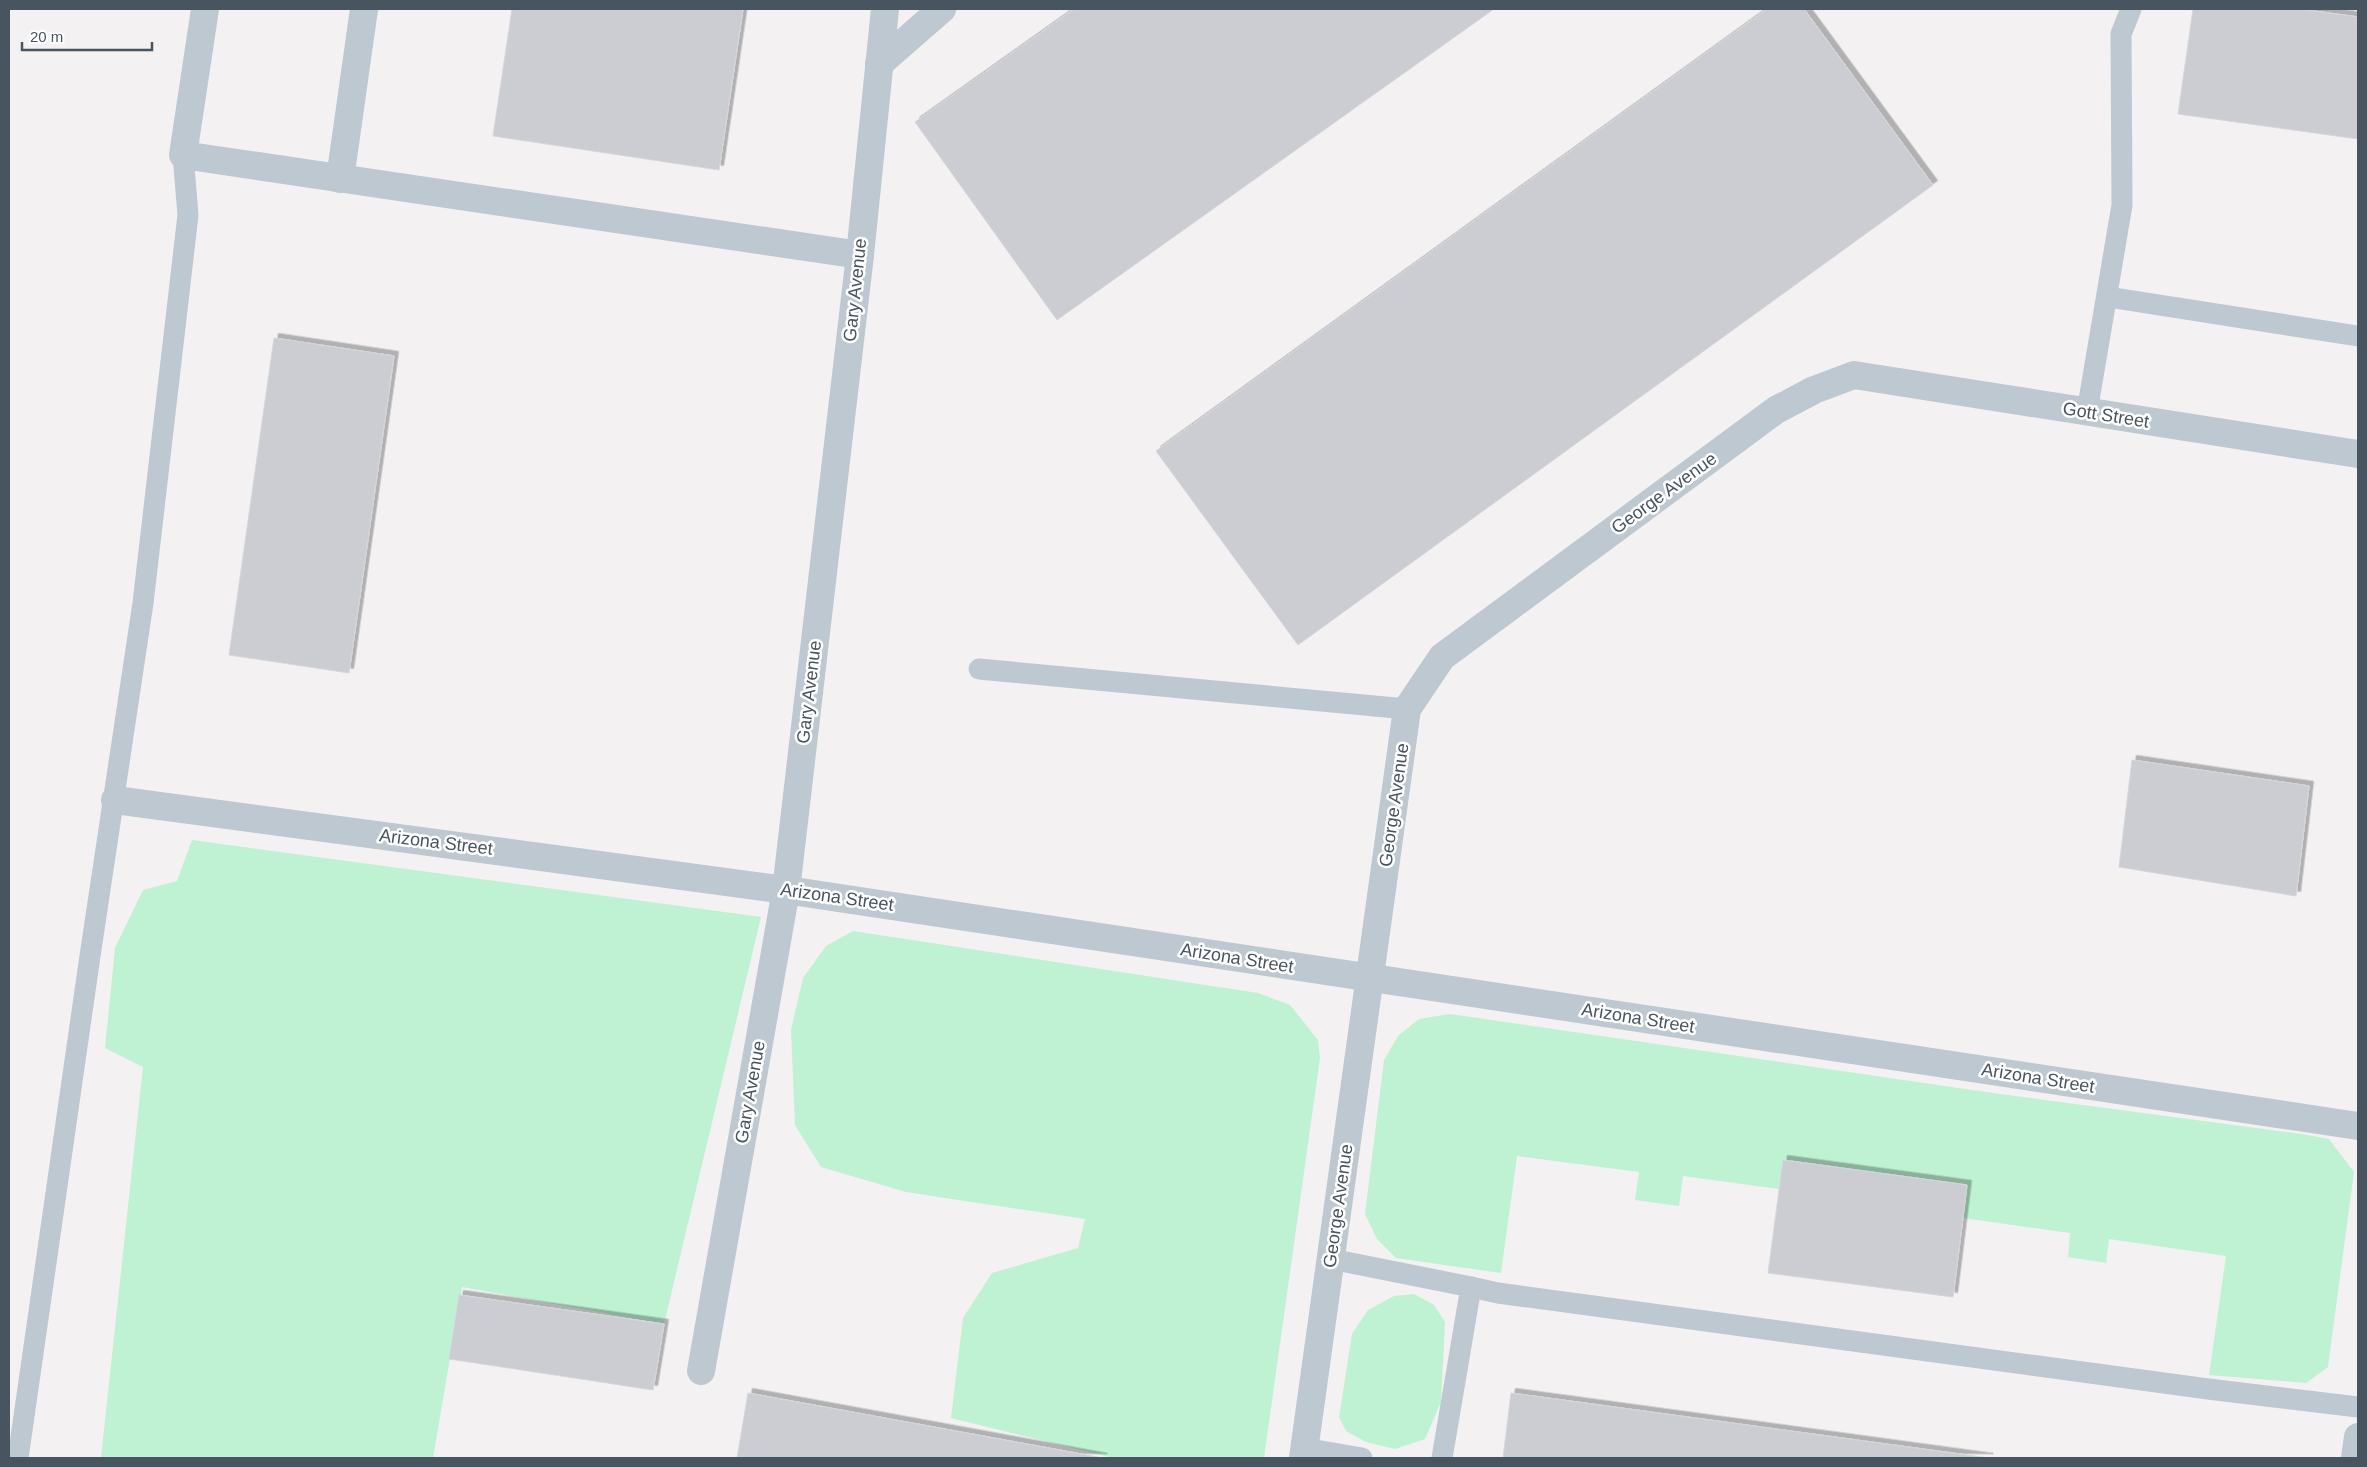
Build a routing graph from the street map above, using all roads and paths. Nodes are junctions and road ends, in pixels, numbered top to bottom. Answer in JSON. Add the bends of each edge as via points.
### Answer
{"nodes":[{"id":1,"x":205,"y":9,"type":"edge"},
{"id":2,"x":364,"y":9,"type":"edge"},
{"id":3,"x":885,"y":9,"type":"edge"},
{"id":4,"x":942,"y":9,"type":"edge"},
{"id":5,"x":2131,"y":9,"type":"edge"},
{"id":6,"x":879,"y":64,"type":"junction"},
{"id":7,"x":183,"y":154,"type":"junction"},
{"id":8,"x":340,"y":179,"type":"junction"},
{"id":9,"x":860,"y":255,"type":"junction"},
{"id":10,"x":2108,"y":297,"type":"junction"},
{"id":11,"x":2358,"y":336,"type":"edge"},
{"id":12,"x":1854,"y":375,"type":"joint"},
{"id":13,"x":2087,"y":412,"type":"junction"},
{"id":14,"x":2358,"y":454,"type":"edge"},
{"id":15,"x":979,"y":669,"type":"dead end"},
{"id":16,"x":1407,"y":709,"type":"junction"},
{"id":17,"x":115,"y":800,"type":"junction"},
{"id":18,"x":786,"y":890,"type":"junction"},
{"id":19,"x":1370,"y":978,"type":"junction"},
{"id":20,"x":2358,"y":1126,"type":"edge"},
{"id":21,"x":1331,"y":1259,"type":"junction"},
{"id":22,"x":1471,"y":1287,"type":"junction"},
{"id":23,"x":701,"y":1370,"type":"dead end"},
{"id":24,"x":2358,"y":1407,"type":"edge"},
{"id":25,"x":2358,"y":1437,"type":"edge"},
{"id":26,"x":1304,"y":1453,"type":"edge"},
{"id":27,"x":18,"y":1458,"type":"edge"},
{"id":28,"x":1362,"y":1458,"type":"edge"},
{"id":29,"x":1442,"y":1458,"type":"edge"},
{"id":30,"x":2355,"y":1458,"type":"edge"}],
"edges":[{"from":1,"to":7,"type":"street"},
{"from":2,"to":8,"type":"street"},
{"from":3,"to":6,"type":"street","name":"Gary Avenue"},
{"from":4,"to":6,"type":"street"},
{"from":5,"to":10,"type":"lane","via":[[2121,34],[2122,205]]},
{"from":6,"to":9,"type":"street","name":"Gary Avenue"},
{"from":7,"to":8,"type":"street"},
{"from":7,"to":17,"type":"lane","via":[[188,215],[143,603]]},
{"from":8,"to":9,"type":"street"},
{"from":9,"to":18,"type":"street","name":"Gary Avenue"},
{"from":10,"to":11,"type":"lane"},
{"from":10,"to":13,"type":"lane"},
{"from":12,"to":13,"type":"street","name":"Gott Street"},
{"from":12,"to":16,"type":"street","name":"George Avenue","via":[[1814,390],[1776,410],[1442,657]]},
{"from":13,"to":14,"type":"street","name":"Gott Street"},
{"from":15,"to":16,"type":"lane"},
{"from":16,"to":19,"type":"street","name":"George Avenue"},
{"from":17,"to":18,"type":"street","name":"Arizona Street"},
{"from":17,"to":27,"type":"lane","via":[[88,966]]},
{"from":18,"to":19,"type":"street","name":"Arizona Street"},
{"from":18,"to":23,"type":"street","name":"Gary Avenue"},
{"from":19,"to":20,"type":"street","name":"Arizona Street"},
{"from":19,"to":21,"type":"street","name":"George Avenue"},
{"from":21,"to":22,"type":"lane"},
{"from":21,"to":26,"type":"street","name":"George Avenue"},
{"from":22,"to":24,"type":"lane"},
{"from":22,"to":29,"type":"lane"},
{"from":25,"to":30,"type":"street"},
{"from":26,"to":28,"type":"lane"}]}
